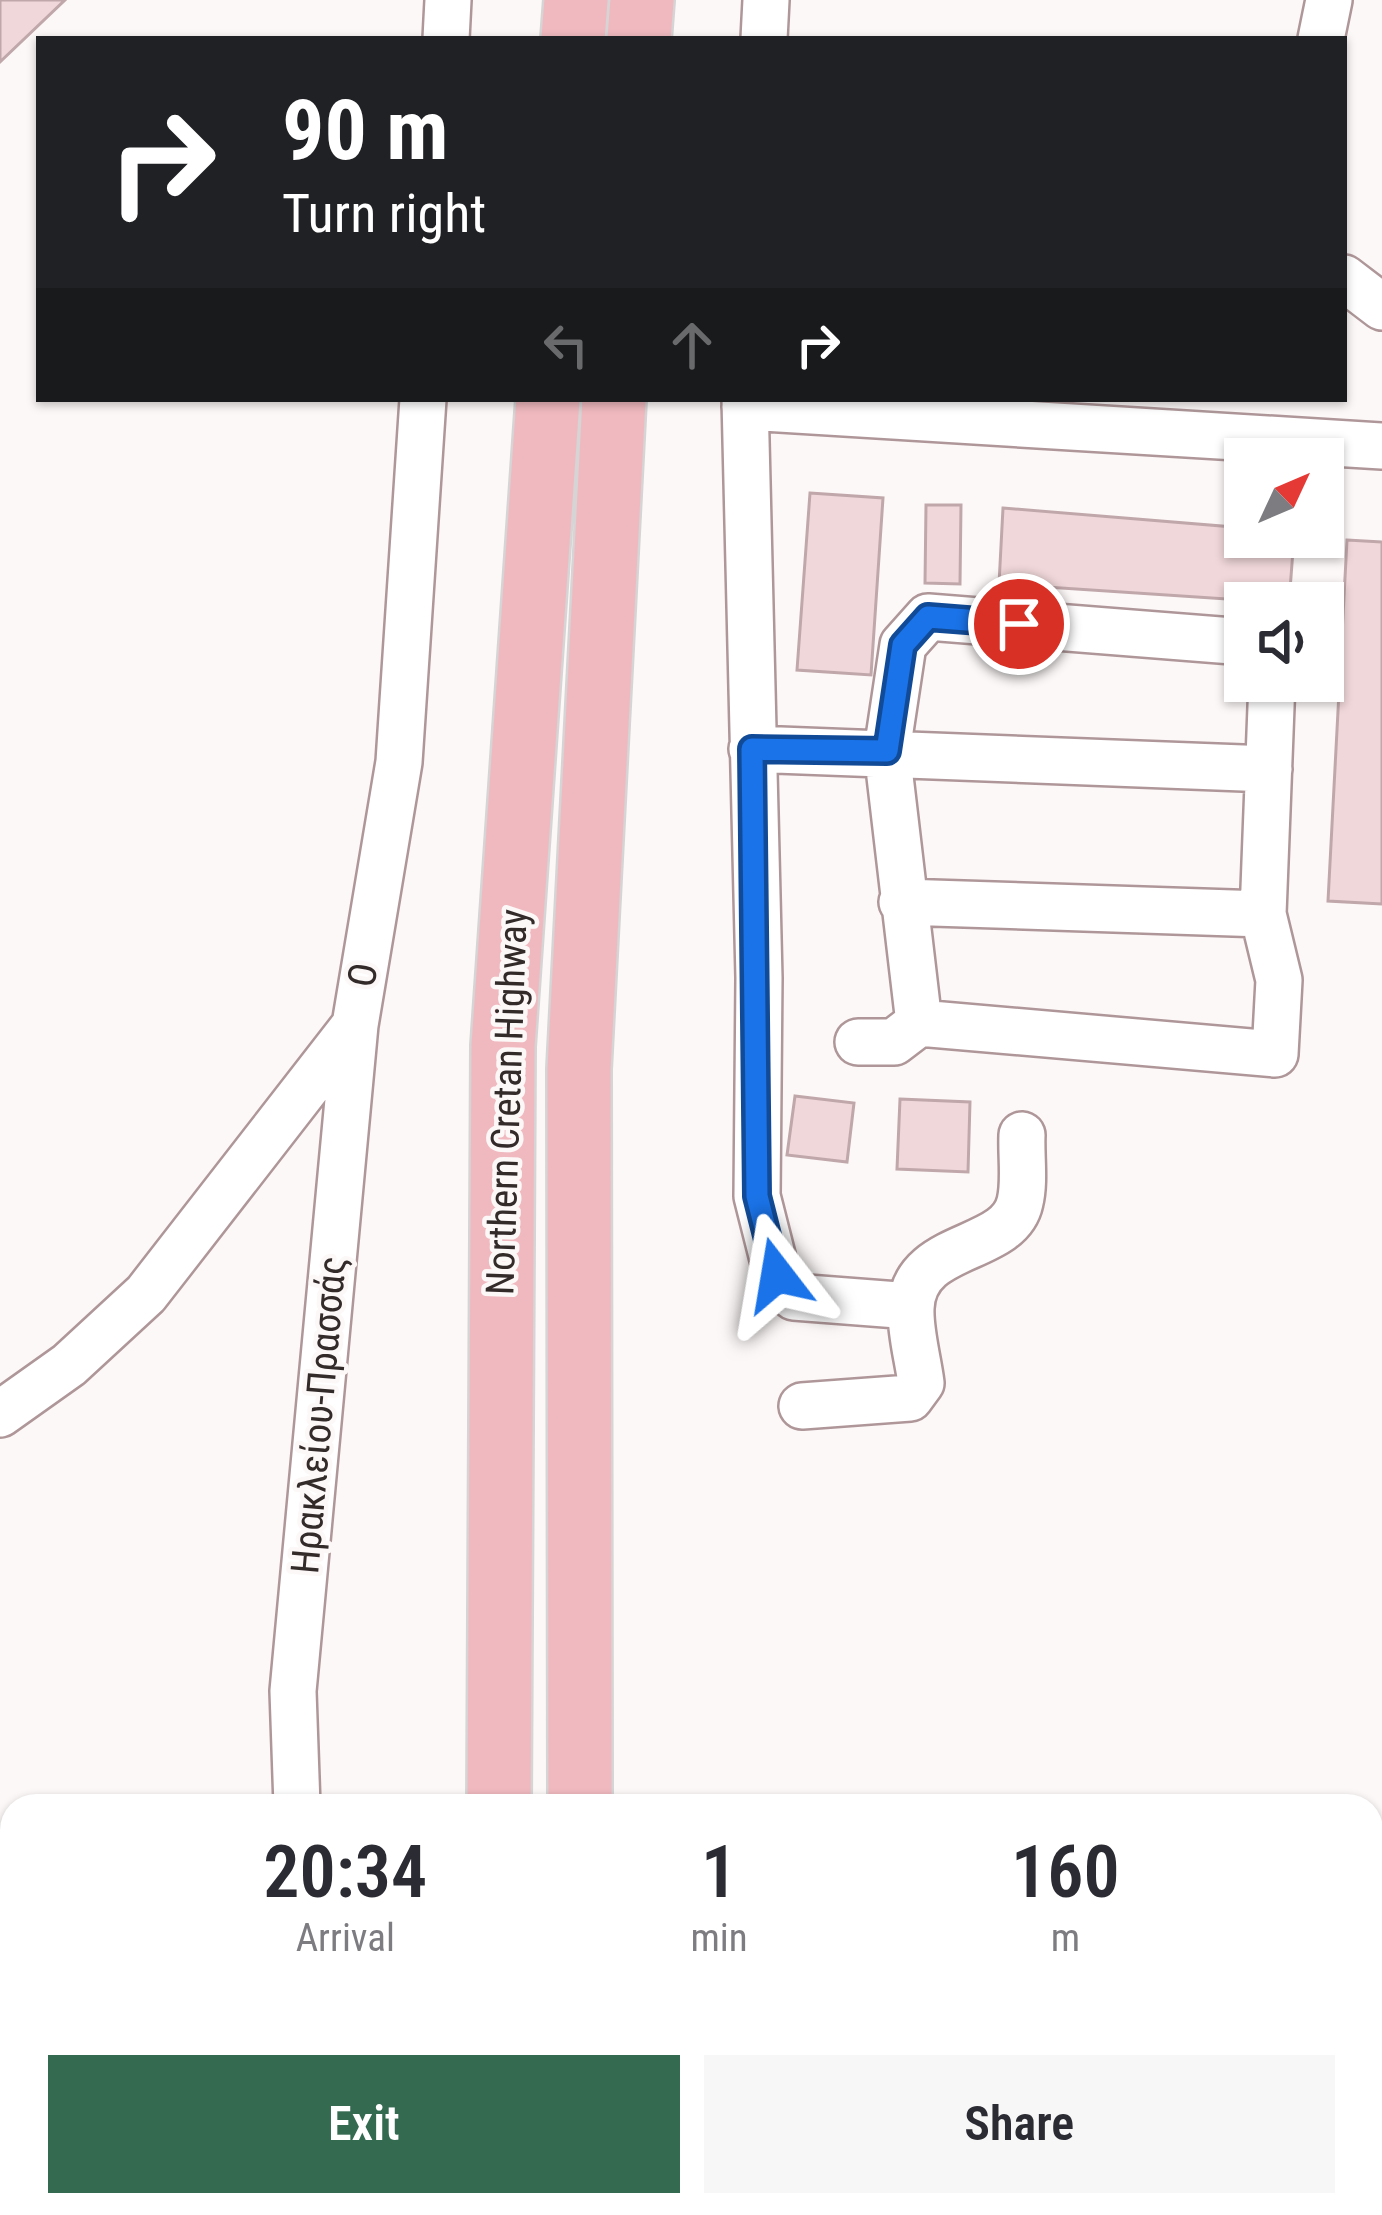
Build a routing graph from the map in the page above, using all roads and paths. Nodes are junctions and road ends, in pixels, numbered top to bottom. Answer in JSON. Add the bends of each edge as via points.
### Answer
{"nodes":[{"id":1,"x":448,"y":0,"type":"edge"},
{"id":2,"x":575,"y":0,"type":"edge"},
{"id":3,"x":642,"y":0,"type":"edge"},
{"id":4,"x":766,"y":0,"type":"edge"},
{"id":5,"x":1329,"y":0,"type":"edge"},
{"id":6,"x":446,"y":36,"type":"edge"},
{"id":7,"x":573,"y":36,"type":"edge"},
{"id":8,"x":639,"y":36,"type":"edge"},
{"id":9,"x":764,"y":36,"type":"edge"},
{"id":10,"x":1322,"y":36,"type":"edge"},
{"id":11,"x":1347,"y":280,"type":"edge"},
{"id":12,"x":1382,"y":308,"type":"edge"},
{"id":13,"x":423,"y":402,"type":"edge"},
{"id":14,"x":548,"y":402,"type":"edge"},
{"id":15,"x":614,"y":402,"type":"edge"},
{"id":16,"x":745,"y":403,"type":"edge"},
{"id":17,"x":1382,"y":446,"type":"edge"},
{"id":18,"x":1224,"y":640,"type":"edge"},
{"id":19,"x":1271,"y":702,"type":"edge"},
{"id":20,"x":752,"y":749,"type":"junction"},
{"id":21,"x":887,"y":751,"type":"junction"},
{"id":22,"x":1269,"y":769,"type":"junction"},
{"id":23,"x":902,"y":902,"type":"junction"},
{"id":24,"x":1263,"y":914,"type":"junction"},
{"id":25,"x":919,"y":1023,"type":"junction"},
{"id":26,"x":355,"y":1025,"type":"junction"},
{"id":27,"x":858,"y":1042,"type":"dead end"},
{"id":28,"x":1022,"y":1135,"type":"dead end"},
{"id":29,"x":911,"y":1306,"type":"junction"},
{"id":30,"x":802,"y":1406,"type":"dead end"},
{"id":31,"x":0,"y":1414,"type":"edge"},
{"id":32,"x":297,"y":1794,"type":"edge"},
{"id":33,"x":499,"y":1794,"type":"edge"},
{"id":34,"x":580,"y":1794,"type":"edge"}],
"edges":[{"from":1,"to":6,"type":"street"},
{"from":2,"to":7,"type":"highway"},
{"from":3,"to":8,"type":"highway"},
{"from":4,"to":9,"type":"street"},
{"from":5,"to":10,"type":"street"},
{"from":11,"to":12,"type":"street"},
{"from":13,"to":26,"type":"street","name":"Ο","via":[[399,762]]},
{"from":14,"to":33,"type":"highway","name":"Northern Cretan Highway","via":[[503,1046]]},
{"from":15,"to":34,"type":"highway","name":"Northern Cretan Highway","via":[[579,1069]]},
{"from":16,"to":17,"type":"street"},
{"from":16,"to":20,"type":"street"},
{"from":18,"to":21,"type":"street","via":[[928,617],[903,645]]},
{"from":19,"to":22,"type":"street"},
{"from":20,"to":21,"type":"street"},
{"from":20,"to":29,"type":"street","via":[[757,1196],[777,1275],[794,1297]]},
{"from":21,"to":22,"type":"street"},
{"from":21,"to":23,"type":"street"},
{"from":22,"to":24,"type":"street"},
{"from":23,"to":24,"type":"street"},
{"from":23,"to":25,"type":"street"},
{"from":24,"to":25,"type":"street","via":[[1279,980],[1275,1054]]},
{"from":25,"to":27,"type":"street","via":[[894,1042]]},
{"from":26,"to":31,"type":"street","name":"Ο","via":[[146,1294]]},
{"from":26,"to":32,"type":"street","name":"Ηρακλείου-Πρασσάς","via":[[293,1691]]},
{"from":28,"to":29,"type":"street","via":[[1014,1217],[929,1267]]},
{"from":29,"to":30,"type":"street","via":[[916,1392]]}]}
